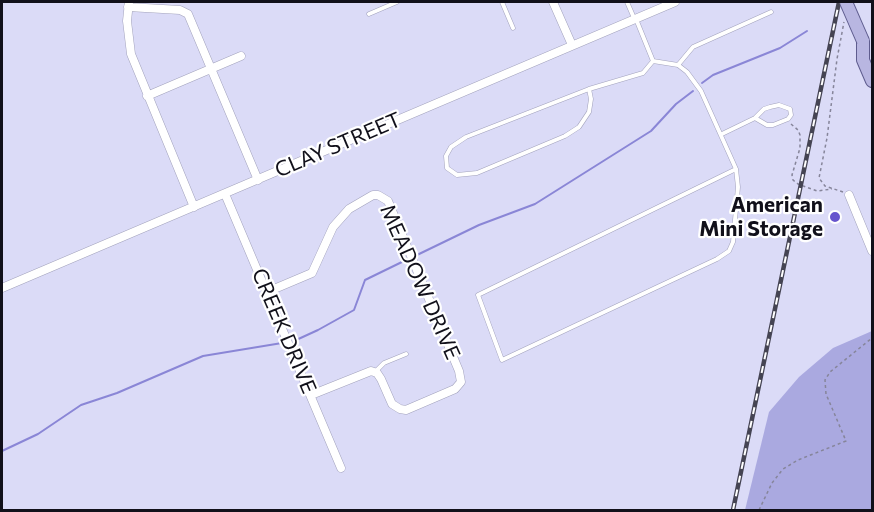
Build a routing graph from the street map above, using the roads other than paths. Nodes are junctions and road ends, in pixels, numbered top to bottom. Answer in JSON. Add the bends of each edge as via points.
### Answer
{"nodes":[{"id":1,"x":397,"y":2,"type":"edge"},
{"id":2,"x":502,"y":2,"type":"edge"},
{"id":3,"x":553,"y":2,"type":"edge"},
{"id":4,"x":627,"y":2,"type":"edge"},
{"id":5,"x":674,"y":2,"type":"edge"},
{"id":6,"x":846,"y":2,"type":"edge"},
{"id":7,"x":128,"y":4,"type":"edge"},
{"id":8,"x":771,"y":12,"type":"dead end"},
{"id":9,"x":369,"y":14,"type":"dead end"},
{"id":10,"x":635,"y":19,"type":"junction"},
{"id":11,"x":513,"y":28,"type":"dead end"},
{"id":12,"x":862,"y":41,"type":"junction"},
{"id":13,"x":573,"y":45,"type":"junction"},
{"id":14,"x":873,"y":51,"type":"edge"},
{"id":15,"x":241,"y":56,"type":"dead end"},
{"id":16,"x":653,"y":62,"type":"junction"},
{"id":17,"x":678,"y":64,"type":"junction"},
{"id":18,"x":211,"y":69,"type":"junction"},
{"id":19,"x":873,"y":81,"type":"edge"},
{"id":20,"x":589,"y":89,"type":"junction"},
{"id":21,"x":147,"y":96,"type":"junction"},
{"id":22,"x":755,"y":118,"type":"junction"},
{"id":23,"x":722,"y":134,"type":"junction"},
{"id":24,"x":736,"y":169,"type":"junction"},
{"id":25,"x":258,"y":180,"type":"junction"},
{"id":26,"x":225,"y":194,"type":"junction"},
{"id":27,"x":849,"y":195,"type":"road end"},
{"id":28,"x":194,"y":207,"type":"junction"},
{"id":29,"x":873,"y":251,"type":"edge"},
{"id":30,"x":2,"y":288,"type":"edge"},
{"id":31,"x":267,"y":292,"type":"junction"},
{"id":32,"x":405,"y":354,"type":"dead end"},
{"id":33,"x":374,"y":372,"type":"junction"},
{"id":34,"x":311,"y":395,"type":"junction"},
{"id":35,"x":341,"y":468,"type":"dead end"}],
"edges":[{"from":1,"to":9,"type":"lane"},
{"from":2,"to":11,"type":"lane"},
{"from":3,"to":13,"type":"street"},
{"from":4,"to":10,"type":"lane"},
{"from":5,"to":10,"type":"street","name":"CLAY STREET"},
{"from":6,"to":12,"type":"main road","bridge":true},
{"from":7,"to":18,"type":"street","via":[[188,14]]},
{"from":7,"to":21,"type":"street","via":[[131,54]]},
{"from":8,"to":17,"type":"lane","via":[[693,47]]},
{"from":10,"to":13,"type":"street","name":"CLAY STREET"},
{"from":10,"to":16,"type":"lane"},
{"from":12,"to":14,"type":"main road"},
{"from":12,"to":19,"type":"main road","via":[[863,60]]},
{"from":13,"to":25,"type":"street","name":"CLAY STREET"},
{"from":15,"to":18,"type":"street"},
{"from":16,"to":17,"type":"lane"},
{"from":16,"to":20,"type":"lane","via":[[643,73]]},
{"from":17,"to":23,"type":"lane","via":[[701,91]]},
{"from":18,"to":21,"type":"street"},
{"from":18,"to":25,"type":"street"},
{"from":20,"to":20,"type":"lane","via":[[466,138],[451,147],[446,156],[447,168],[457,175],[477,173],[565,136],[579,127],[589,112]]},
{"from":21,"to":28,"type":"street"},
{"from":22,"to":22,"type":"lane","via":[[779,105],[790,109],[791,115],[773,125]]},
{"from":22,"to":23,"type":"lane"},
{"from":23,"to":24,"type":"lane"},
{"from":24,"to":24,"type":"lane","via":[[738,187],[729,251],[502,360],[478,295]]},
{"from":25,"to":26,"type":"street","name":"CLAY STREET"},
{"from":26,"to":28,"type":"street","name":"CLAY STREET"},
{"from":26,"to":31,"type":"street","name":"CREEK DRIVE"},
{"from":27,"to":29,"type":"street"},
{"from":28,"to":30,"type":"street","name":"CLAY STREET"},
{"from":31,"to":33,"type":"street","name":"MEADOW DRIVE","via":[[312,273],[338,219],[363,200],[384,197],[462,379],[455,388],[406,410],[392,404]]},
{"from":31,"to":34,"type":"street","name":"CREEK DRIVE"},
{"from":32,"to":33,"type":"lane"},
{"from":33,"to":34,"type":"street"},
{"from":34,"to":35,"type":"street","name":"CREEK DRIVE"}]}
